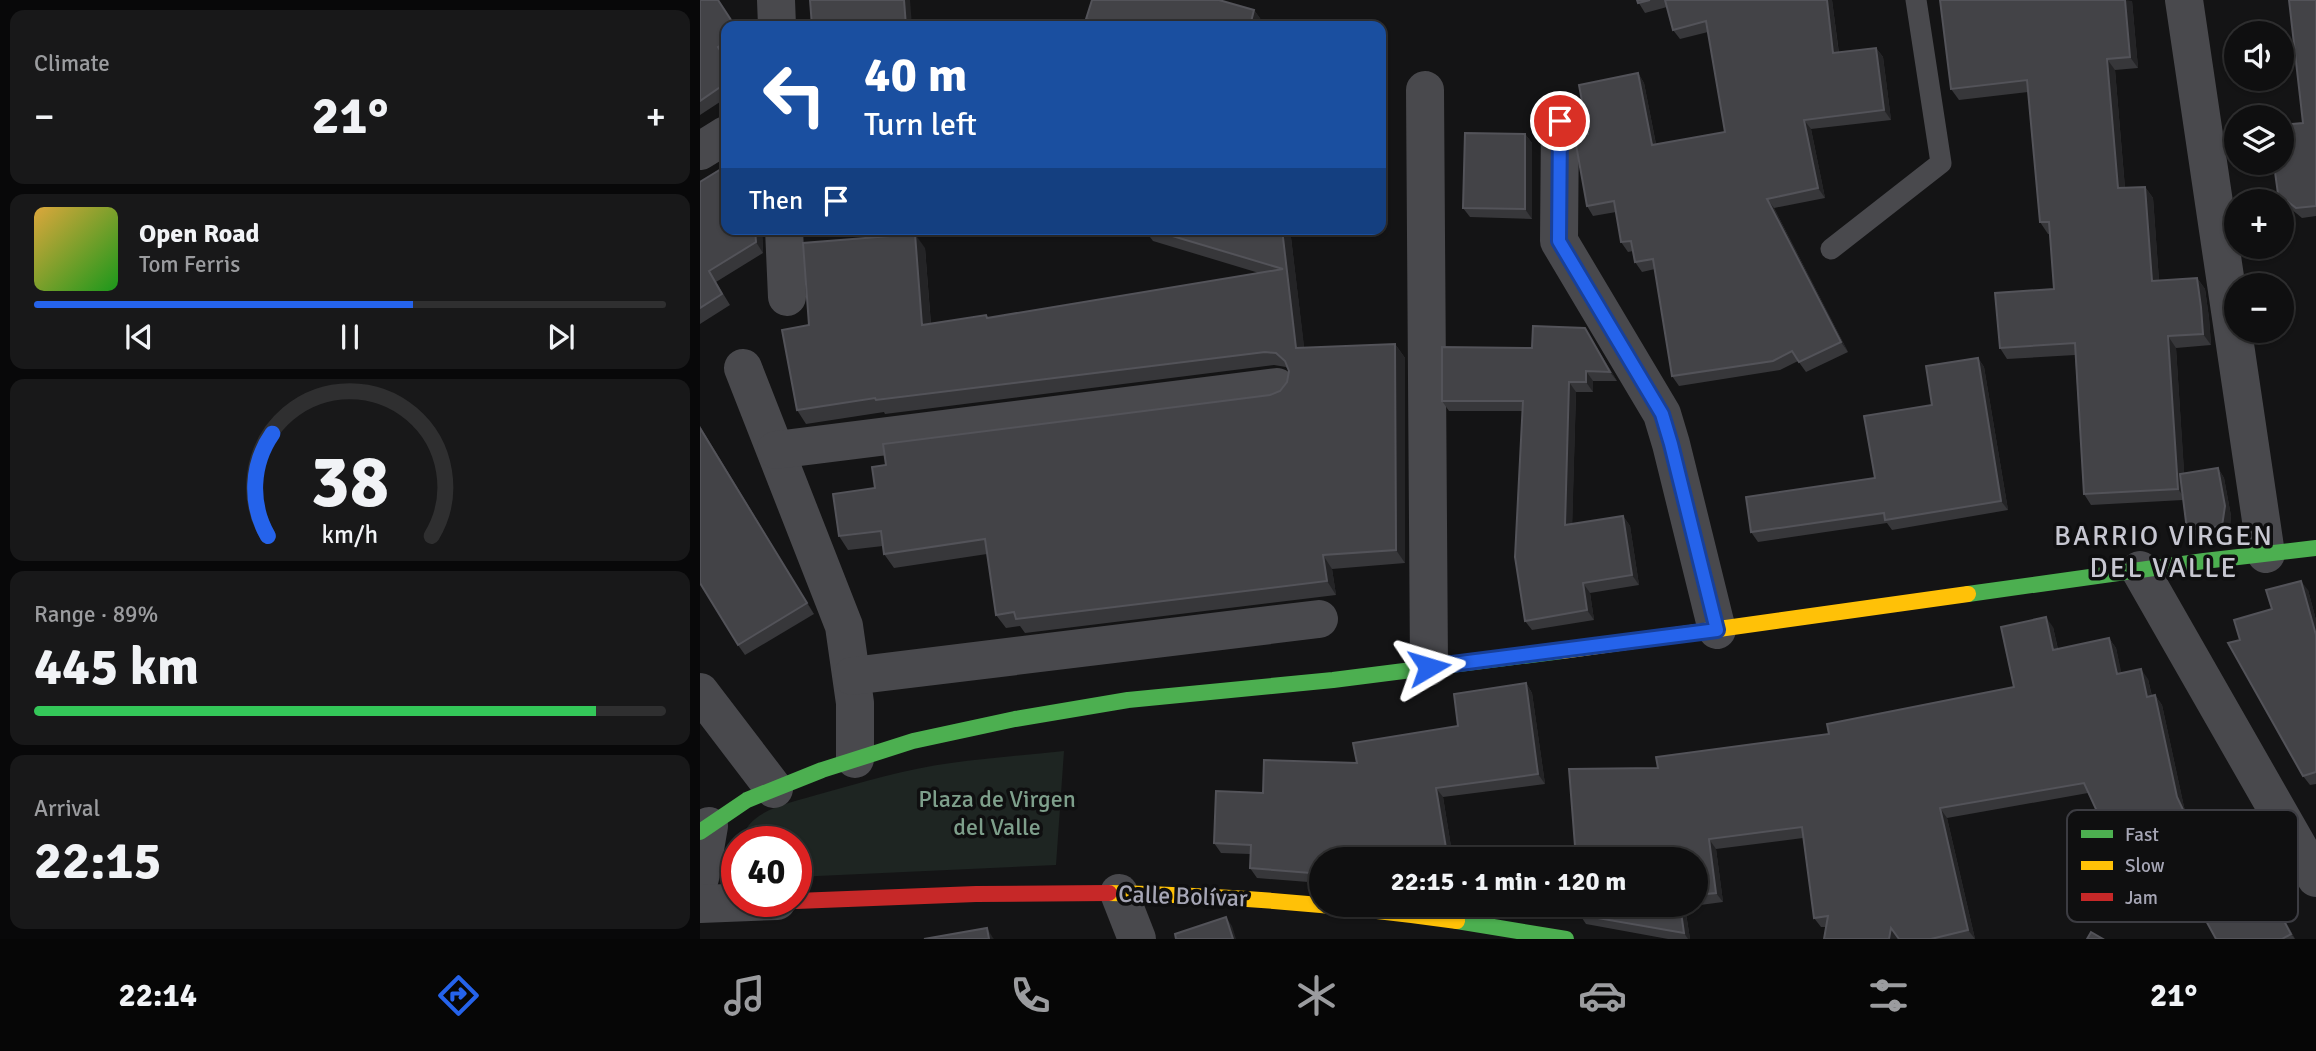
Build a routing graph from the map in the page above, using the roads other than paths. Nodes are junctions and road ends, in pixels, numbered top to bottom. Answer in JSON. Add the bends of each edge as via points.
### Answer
{"nodes":[{"id":1,"x":776,"y":0,"type":"edge"},
{"id":2,"x":1916,"y":0,"type":"edge"},
{"id":3,"x":2184,"y":0,"type":"edge"},
{"id":4,"x":777,"y":21,"type":"edge"},
{"id":5,"x":1424,"y":90,"type":"dead end"},
{"id":6,"x":1560,"y":121,"type":"dead end"},
{"id":7,"x":721,"y":138,"type":"edge"},
{"id":8,"x":700,"y":151,"type":"edge"},
{"id":9,"x":784,"y":235,"type":"edge"},
{"id":10,"x":1831,"y":249,"type":"dead end"},
{"id":11,"x":787,"y":298,"type":"dead end"},
{"id":12,"x":743,"y":368,"type":"dead end"},
{"id":13,"x":1277,"y":387,"type":"dead end"},
{"id":14,"x":776,"y":450,"type":"junction"},
{"id":15,"x":2316,"y":548,"type":"edge"},
{"id":16,"x":2266,"y":554,"type":"junction"},
{"id":17,"x":2140,"y":570,"type":"junction"},
{"id":18,"x":1319,"y":619,"type":"dead end"},
{"id":19,"x":1717,"y":630,"type":"junction"},
{"id":20,"x":1429,"y":667,"type":"junction"},
{"id":21,"x":852,"y":676,"type":"junction"},
{"id":22,"x":700,"y":692,"type":"edge"},
{"id":23,"x":855,"y":759,"type":"junction"},
{"id":24,"x":774,"y":789,"type":"junction"},
{"id":25,"x":2277,"y":810,"type":"edge"},
{"id":26,"x":704,"y":829,"type":"edge"},
{"id":27,"x":2298,"y":846,"type":"edge"},
{"id":28,"x":700,"y":878,"type":"edge"},
{"id":29,"x":2316,"y":878,"type":"edge"},
{"id":30,"x":1119,"y":894,"type":"junction"},
{"id":31,"x":812,"y":900,"type":"edge"},
{"id":32,"x":721,"y":903,"type":"edge"},
{"id":33,"x":700,"y":904,"type":"edge"},
{"id":34,"x":1136,"y":939,"type":"edge"},
{"id":35,"x":1566,"y":939,"type":"edge"}],
"edges":[{"from":1,"to":4,"type":"street"},
{"from":2,"to":10,"type":"lane","via":[[1941,163]]},
{"from":3,"to":16,"type":"street"},
{"from":5,"to":20,"type":"street"},
{"from":6,"to":19,"type":"street","via":[[1559,241],[1662,414]]},
{"from":7,"to":8,"type":"street"},
{"from":9,"to":11,"type":"street"},
{"from":12,"to":14,"type":"street"},
{"from":13,"to":14,"type":"street"},
{"from":14,"to":21,"type":"street","via":[[844,626]]},
{"from":15,"to":16,"type":"street"},
{"from":16,"to":17,"type":"street"},
{"from":17,"to":19,"type":"street"},
{"from":17,"to":25,"type":"street"},
{"from":18,"to":21,"type":"street"},
{"from":19,"to":20,"type":"street"},
{"from":20,"to":23,"type":"street","via":[[1128,700],[913,741]]},
{"from":21,"to":23,"type":"street"},
{"from":22,"to":24,"type":"street"},
{"from":23,"to":24,"type":"street"},
{"from":24,"to":26,"type":"street","via":[[747,800]]},
{"from":26,"to":28,"type":"street"},
{"from":27,"to":29,"type":"street"},
{"from":30,"to":31,"type":"street","name":"Calle Bolívar"},
{"from":30,"to":34,"type":"street"},
{"from":30,"to":35,"type":"street","name":"Calle Bolívar","via":[[1263,899],[1389,912]]},
{"from":32,"to":33,"type":"street"}]}
